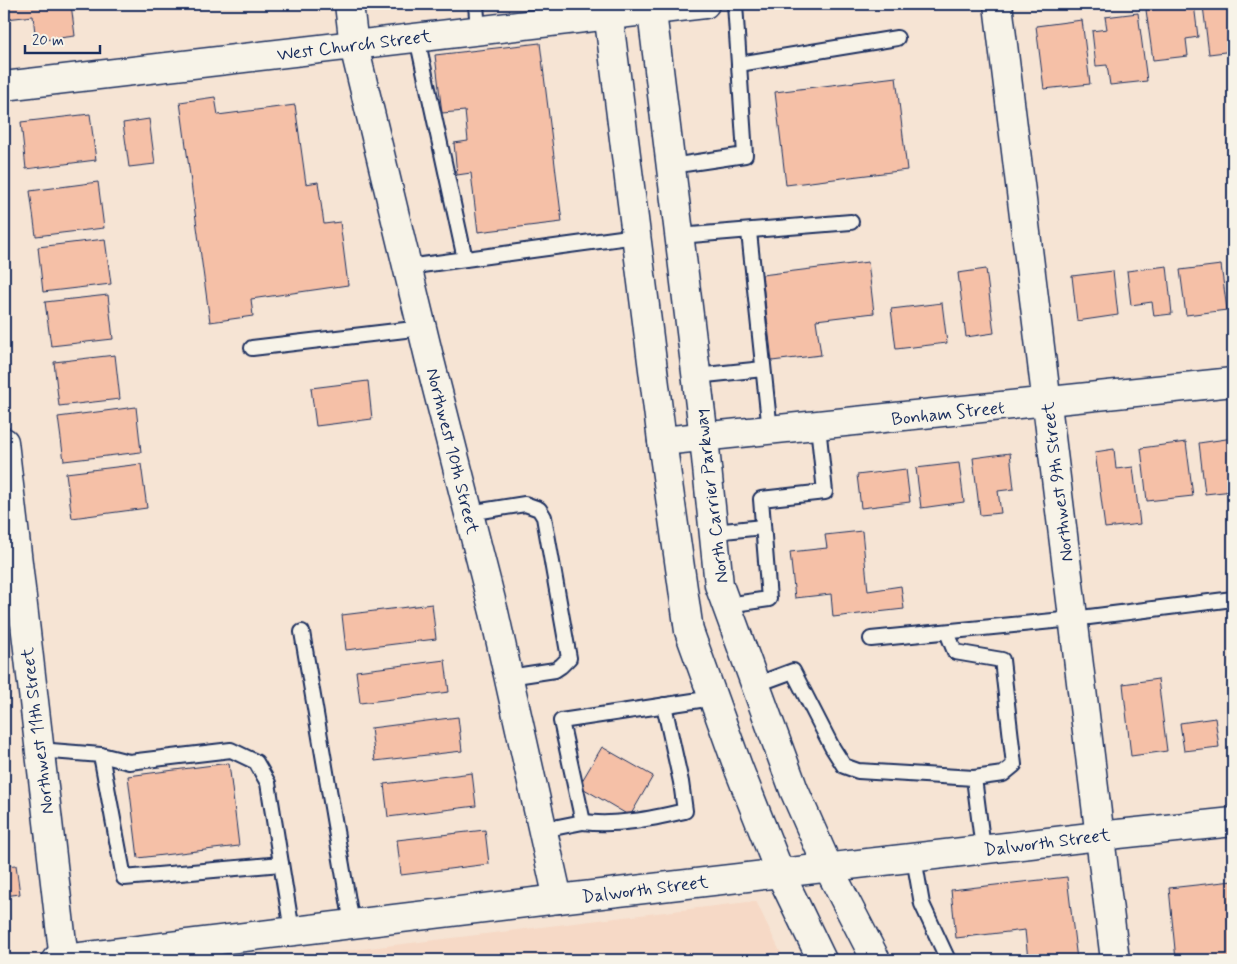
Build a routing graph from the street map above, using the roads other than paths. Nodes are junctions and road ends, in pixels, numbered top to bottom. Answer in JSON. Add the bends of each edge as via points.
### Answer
{"nodes":[{"id":1,"x":349,"y":4,"type":"edge"},
{"id":2,"x":476,"y":4,"type":"edge"},
{"id":3,"x":704,"y":4,"type":"edge"},
{"id":4,"x":735,"y":4,"type":"edge"},
{"id":5,"x":998,"y":4,"type":"edge"},
{"id":6,"x":652,"y":7,"type":"edge"},
{"id":7,"x":608,"y":9,"type":"edge"},
{"id":8,"x":478,"y":31,"type":"junction"},
{"id":9,"x":417,"y":38,"type":"junction"},
{"id":10,"x":897,"y":38,"type":"dead end"},
{"id":11,"x":354,"y":46,"type":"junction"},
{"id":12,"x":739,"y":64,"type":"junction"},
{"id":13,"x":4,"y":86,"type":"edge"},
{"id":14,"x":671,"y":166,"type":"junction"},
{"id":15,"x":851,"y":222,"type":"dead end"},
{"id":16,"x":749,"y":232,"type":"junction"},
{"id":17,"x":636,"y":236,"type":"junction"},
{"id":18,"x":679,"y":236,"type":"junction"},
{"id":19,"x":465,"y":259,"type":"junction"},
{"id":20,"x":407,"y":267,"type":"junction"},
{"id":21,"x":422,"y":328,"type":"junction"},
{"id":22,"x":252,"y":348,"type":"dead end"},
{"id":23,"x":763,"y":369,"type":"junction"},
{"id":24,"x":696,"y":376,"type":"junction"},
{"id":25,"x":1233,"y":382,"type":"edge"},
{"id":26,"x":1047,"y":403,"type":"junction"},
{"id":27,"x":818,"y":426,"type":"junction"},
{"id":28,"x":770,"y":431,"type":"junction"},
{"id":29,"x":704,"y":438,"type":"junction"},
{"id":30,"x":662,"y":441,"type":"junction"},
{"id":31,"x":4,"y":442,"type":"edge"},
{"id":32,"x":469,"y":513,"type":"junction"},
{"id":33,"x":8,"y":523,"type":"edge"},
{"id":34,"x":763,"y":526,"type":"junction"},
{"id":35,"x":714,"y":532,"type":"junction"},
{"id":36,"x":1233,"y":599,"type":"edge"},
{"id":37,"x":727,"y":605,"type":"junction"},
{"id":38,"x":1073,"y":619,"type":"junction"},
{"id":39,"x":302,"y":632,"type":"dead end"},
{"id":40,"x":947,"y":632,"type":"junction"},
{"id":41,"x":871,"y":639,"type":"dead end"},
{"id":42,"x":509,"y":677,"type":"junction"},
{"id":43,"x":756,"y":685,"type":"junction"},
{"id":44,"x":713,"y":698,"type":"junction"},
{"id":45,"x":664,"y":704,"type":"junction"},
{"id":46,"x":39,"y":750,"type":"junction"},
{"id":47,"x":101,"y":755,"type":"junction"},
{"id":48,"x":974,"y":778,"type":"junction"},
{"id":49,"x":583,"y":822,"type":"junction"},
{"id":50,"x":1233,"y":822,"type":"edge"},
{"id":51,"x":543,"y":830,"type":"junction"},
{"id":52,"x":1099,"y":836,"type":"junction"},
{"id":53,"x":983,"y":850,"type":"junction"},
{"id":54,"x":914,"y":858,"type":"junction"},
{"id":55,"x":281,"y":864,"type":"junction"},
{"id":56,"x":828,"y":867,"type":"junction"},
{"id":57,"x":780,"y":873,"type":"junction"},
{"id":58,"x":558,"y":899,"type":"junction"},
{"id":59,"x":352,"y":924,"type":"junction"},
{"id":60,"x":292,"y":931,"type":"junction"},
{"id":61,"x":62,"y":960,"type":"edge"},
{"id":62,"x":822,"y":960,"type":"edge"},
{"id":63,"x":876,"y":960,"type":"edge"},
{"id":64,"x":948,"y":960,"type":"edge"},
{"id":65,"x":1115,"y":960,"type":"edge"}],
"edges":[{"from":1,"to":11,"type":"street","name":"Northwest 10th Street"},
{"from":2,"to":8,"type":"lane"},
{"from":3,"to":6,"type":"street","name":"West Church Street"},
{"from":4,"to":12,"type":"lane"},
{"from":5,"to":26,"type":"street","name":"Northwest 9th Street"},
{"from":6,"to":7,"type":"street","name":"West Church Street"},
{"from":6,"to":14,"type":"street","name":"North Carrier Parkway"},
{"from":7,"to":8,"type":"street","name":"West Church Street"},
{"from":7,"to":17,"type":"street"},
{"from":8,"to":9,"type":"street","name":"West Church Street"},
{"from":9,"to":11,"type":"street","name":"West Church Street"},
{"from":9,"to":19,"type":"lane"},
{"from":10,"to":12,"type":"lane"},
{"from":11,"to":13,"type":"street","name":"West Church Street"},
{"from":11,"to":20,"type":"street","name":"Northwest 10th Street"},
{"from":12,"to":14,"type":"lane","via":[[745,155]]},
{"from":14,"to":18,"type":"street","name":"North Carrier Parkway"},
{"from":15,"to":16,"type":"lane"},
{"from":16,"to":18,"type":"lane"},
{"from":16,"to":23,"type":"lane"},
{"from":17,"to":19,"type":"lane"},
{"from":17,"to":30,"type":"street"},
{"from":18,"to":24,"type":"street","name":"North Carrier Parkway"},
{"from":19,"to":20,"type":"lane"},
{"from":20,"to":21,"type":"street","name":"Northwest 10th Street"},
{"from":21,"to":22,"type":"lane"},
{"from":21,"to":32,"type":"street","name":"Northwest 10th Street"},
{"from":23,"to":24,"type":"lane"},
{"from":23,"to":28,"type":"lane"},
{"from":24,"to":29,"type":"street","name":"North Carrier Parkway"},
{"from":25,"to":26,"type":"street","name":"Bonham Street"},
{"from":26,"to":27,"type":"street","name":"Bonham Street"},
{"from":26,"to":38,"type":"street","name":"Northwest 9th Street"},
{"from":27,"to":28,"type":"street","name":"Bonham Street"},
{"from":27,"to":34,"type":"lane","via":[[824,492],[761,499]]},
{"from":28,"to":29,"type":"street","name":"Bonham Street"},
{"from":29,"to":30,"type":"street","name":"Bonham Street"},
{"from":29,"to":35,"type":"street","name":"North Carrier Parkway"},
{"from":30,"to":44,"type":"street","via":[[689,631]]},
{"from":31,"to":33,"type":"street","name":"Northwest 11th Street"},
{"from":32,"to":42,"type":"street","name":"Northwest 10th Street"},
{"from":32,"to":42,"type":"lane","via":[[525,504],[539,509],[544,517],[569,658],[555,670]]},
{"from":33,"to":46,"type":"street","name":"Northwest 11th Street"},
{"from":34,"to":35,"type":"lane"},
{"from":34,"to":37,"type":"lane","via":[[770,599]]},
{"from":35,"to":37,"type":"street","name":"North Carrier Parkway","via":[[719,585]]},
{"from":36,"to":38,"type":"lane"},
{"from":37,"to":43,"type":"street","name":"North Carrier Parkway"},
{"from":38,"to":40,"type":"lane"},
{"from":38,"to":52,"type":"street","name":"Northwest 9th Street"},
{"from":39,"to":59,"type":"lane"},
{"from":40,"to":41,"type":"lane"},
{"from":40,"to":48,"type":"lane","via":[[955,652],[1002,660],[1014,765],[1003,774]]},
{"from":42,"to":51,"type":"street","name":"Northwest 10th Street"},
{"from":43,"to":48,"type":"lane","via":[[793,671],[844,766],[858,771]]},
{"from":43,"to":56,"type":"street","name":"North Carrier Parkway","via":[[794,790]]},
{"from":44,"to":45,"type":"lane"},
{"from":44,"to":57,"type":"street"},
{"from":45,"to":49,"type":"lane","via":[[561,721]]},
{"from":45,"to":49,"type":"lane","via":[[685,811],[645,820],[604,824]]},
{"from":46,"to":47,"type":"lane"},
{"from":46,"to":61,"type":"street","name":"Northwest 11th Street"},
{"from":47,"to":55,"type":"lane","via":[[128,762],[231,750],[256,762],[268,783]]},
{"from":47,"to":55,"type":"lane","via":[[124,878]]},
{"from":48,"to":53,"type":"lane"},
{"from":49,"to":51,"type":"lane"},
{"from":50,"to":52,"type":"street","name":"Dalworth Street"},
{"from":51,"to":58,"type":"street","name":"Northwest 10th Street"},
{"from":52,"to":53,"type":"street","name":"Dalworth Street"},
{"from":52,"to":65,"type":"street","name":"Northwest 9th Street"},
{"from":53,"to":54,"type":"street","name":"Dalworth Street"},
{"from":54,"to":56,"type":"street","name":"Dalworth Street"},
{"from":54,"to":64,"type":"lane","via":[[922,904]]},
{"from":55,"to":60,"type":"lane"},
{"from":56,"to":57,"type":"street","name":"Dalworth Street"},
{"from":56,"to":63,"type":"street","name":"North Carrier Parkway"},
{"from":57,"to":58,"type":"street","name":"Dalworth Street"},
{"from":57,"to":62,"type":"street"},
{"from":58,"to":59,"type":"street","name":"Dalworth Street"},
{"from":59,"to":60,"type":"street","name":"Dalworth Street"},
{"from":60,"to":61,"type":"street","name":"Dalworth Street"}]}
